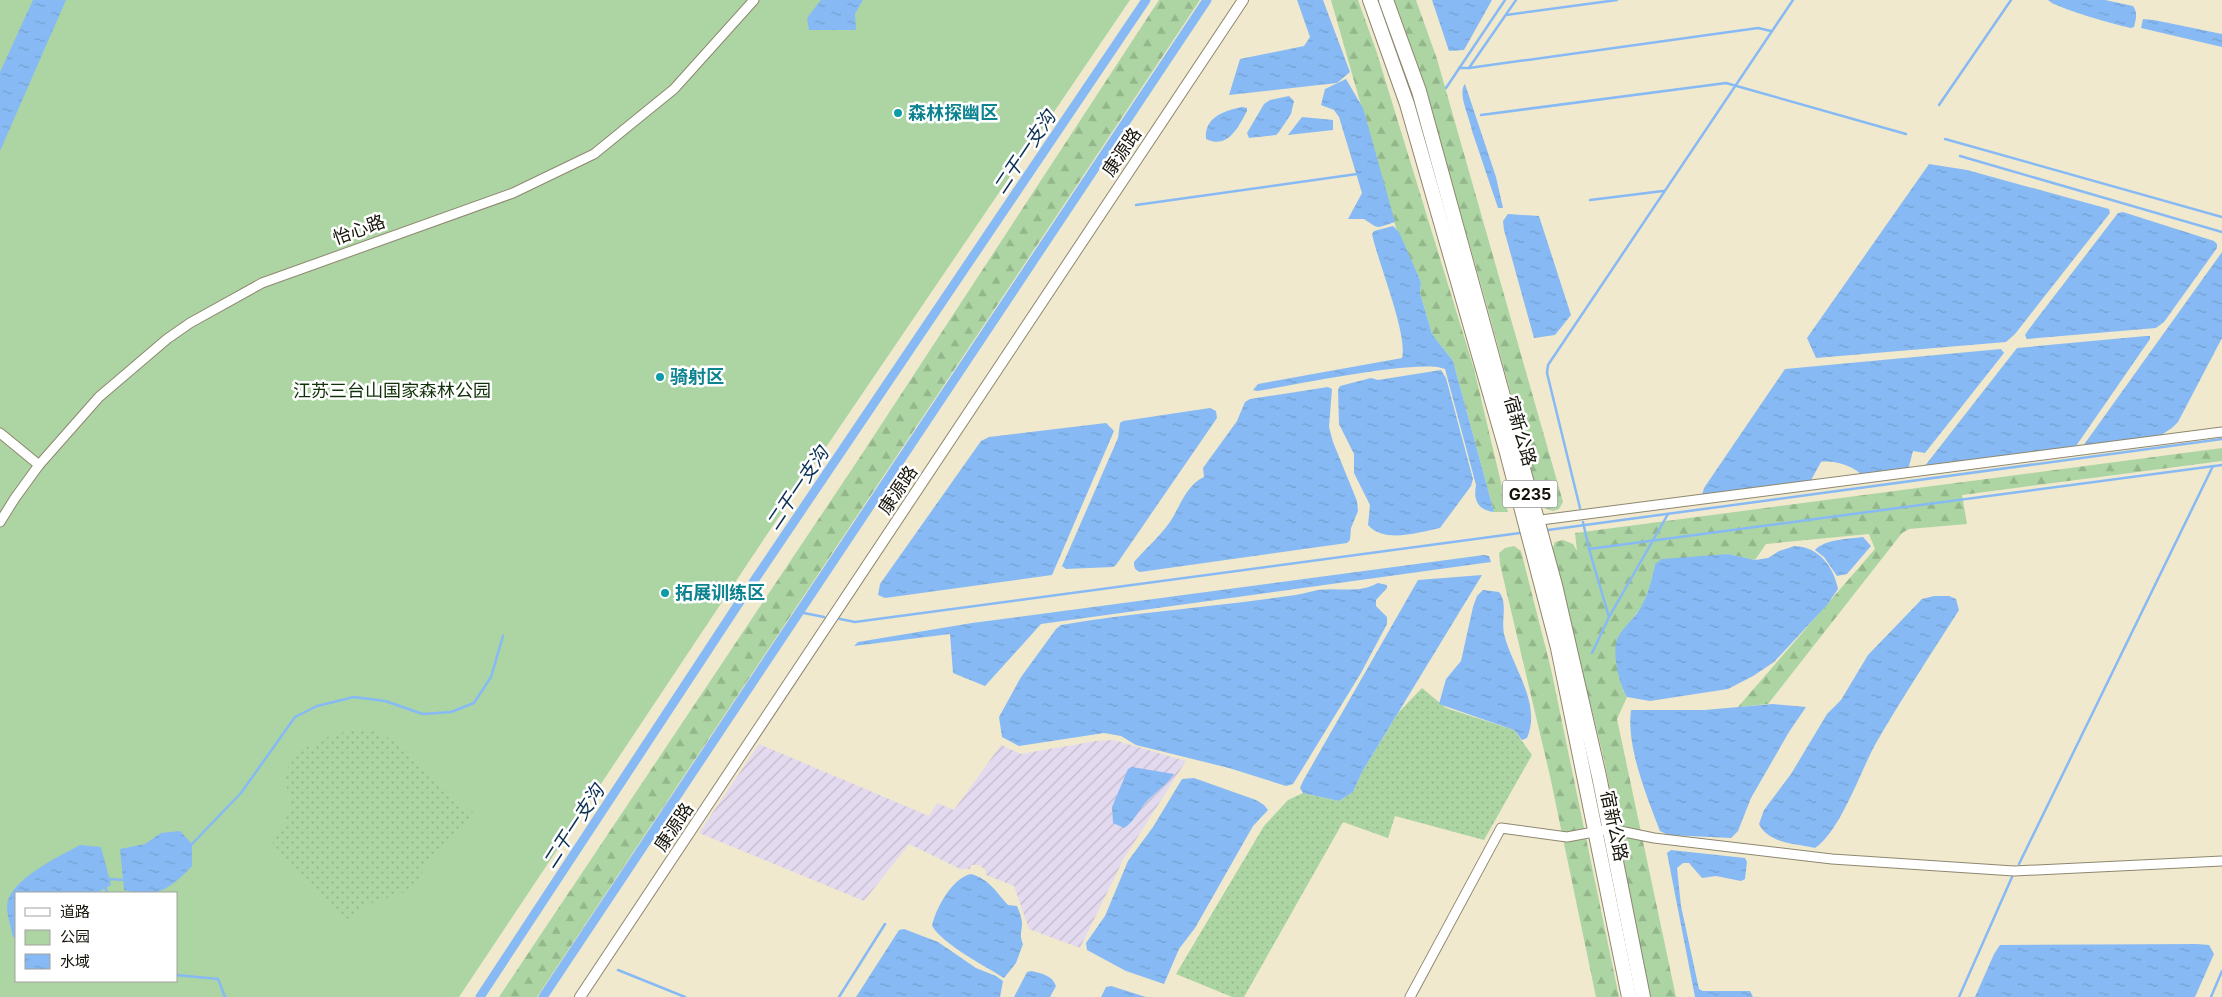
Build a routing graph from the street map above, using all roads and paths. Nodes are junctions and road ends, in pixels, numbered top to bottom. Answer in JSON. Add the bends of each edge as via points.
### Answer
{"nodes":[{"id":1,"x":754,"y":0,"type":"edge"},
{"id":2,"x":1243,"y":0,"type":"edge"},
{"id":3,"x":1370,"y":0,"type":"edge"},
{"id":4,"x":1386,"y":0,"type":"edge"},
{"id":5,"x":2222,"y":432,"type":"edge"},
{"id":6,"x":0,"y":433,"type":"edge"},
{"id":7,"x":40,"y":465,"type":"junction"},
{"id":8,"x":1531,"y":521,"type":"junction"},
{"id":9,"x":0,"y":522,"type":"edge"},
{"id":10,"x":1610,"y":828,"type":"junction"},
{"id":11,"x":1596,"y":831,"type":"junction"},
{"id":12,"x":2222,"y":861,"type":"edge"},
{"id":13,"x":580,"y":997,"type":"edge"},
{"id":14,"x":1410,"y":997,"type":"edge"},
{"id":15,"x":1629,"y":997,"type":"edge"},
{"id":16,"x":1643,"y":997,"type":"edge"}],
"edges":[{"from":1,"to":7,"type":"street","name":"怡心路","via":[[674,89],[594,154],[513,193],[262,283],[190,322],[98,397]]},
{"from":2,"to":13,"type":"street","name":"康源路"},
{"from":3,"to":8,"type":"highway","name":"宿新公路","via":[[1409,114],[1506,449]]},
{"from":4,"to":8,"type":"highway","name":"宿新公路","number":"G235","via":[[1419,91]]},
{"from":5,"to":8,"type":"street"},
{"from":6,"to":7,"type":"street"},
{"from":7,"to":9,"type":"street","name":"怡心路"},
{"from":8,"to":10,"type":"highway","name":"宿新公路","number":"G235","via":[[1573,662]]},
{"from":8,"to":11,"type":"highway","name":"宿新公路"},
{"from":10,"to":11,"type":"street"},
{"from":10,"to":12,"type":"street","via":[[1654,838],[1832,859],[2004,870]]},
{"from":10,"to":16,"type":"highway","name":"宿新公路","number":"G235"},
{"from":11,"to":14,"type":"street","via":[[1567,837],[1501,828]]},
{"from":11,"to":15,"type":"highway","name":"宿新公路"}]}
